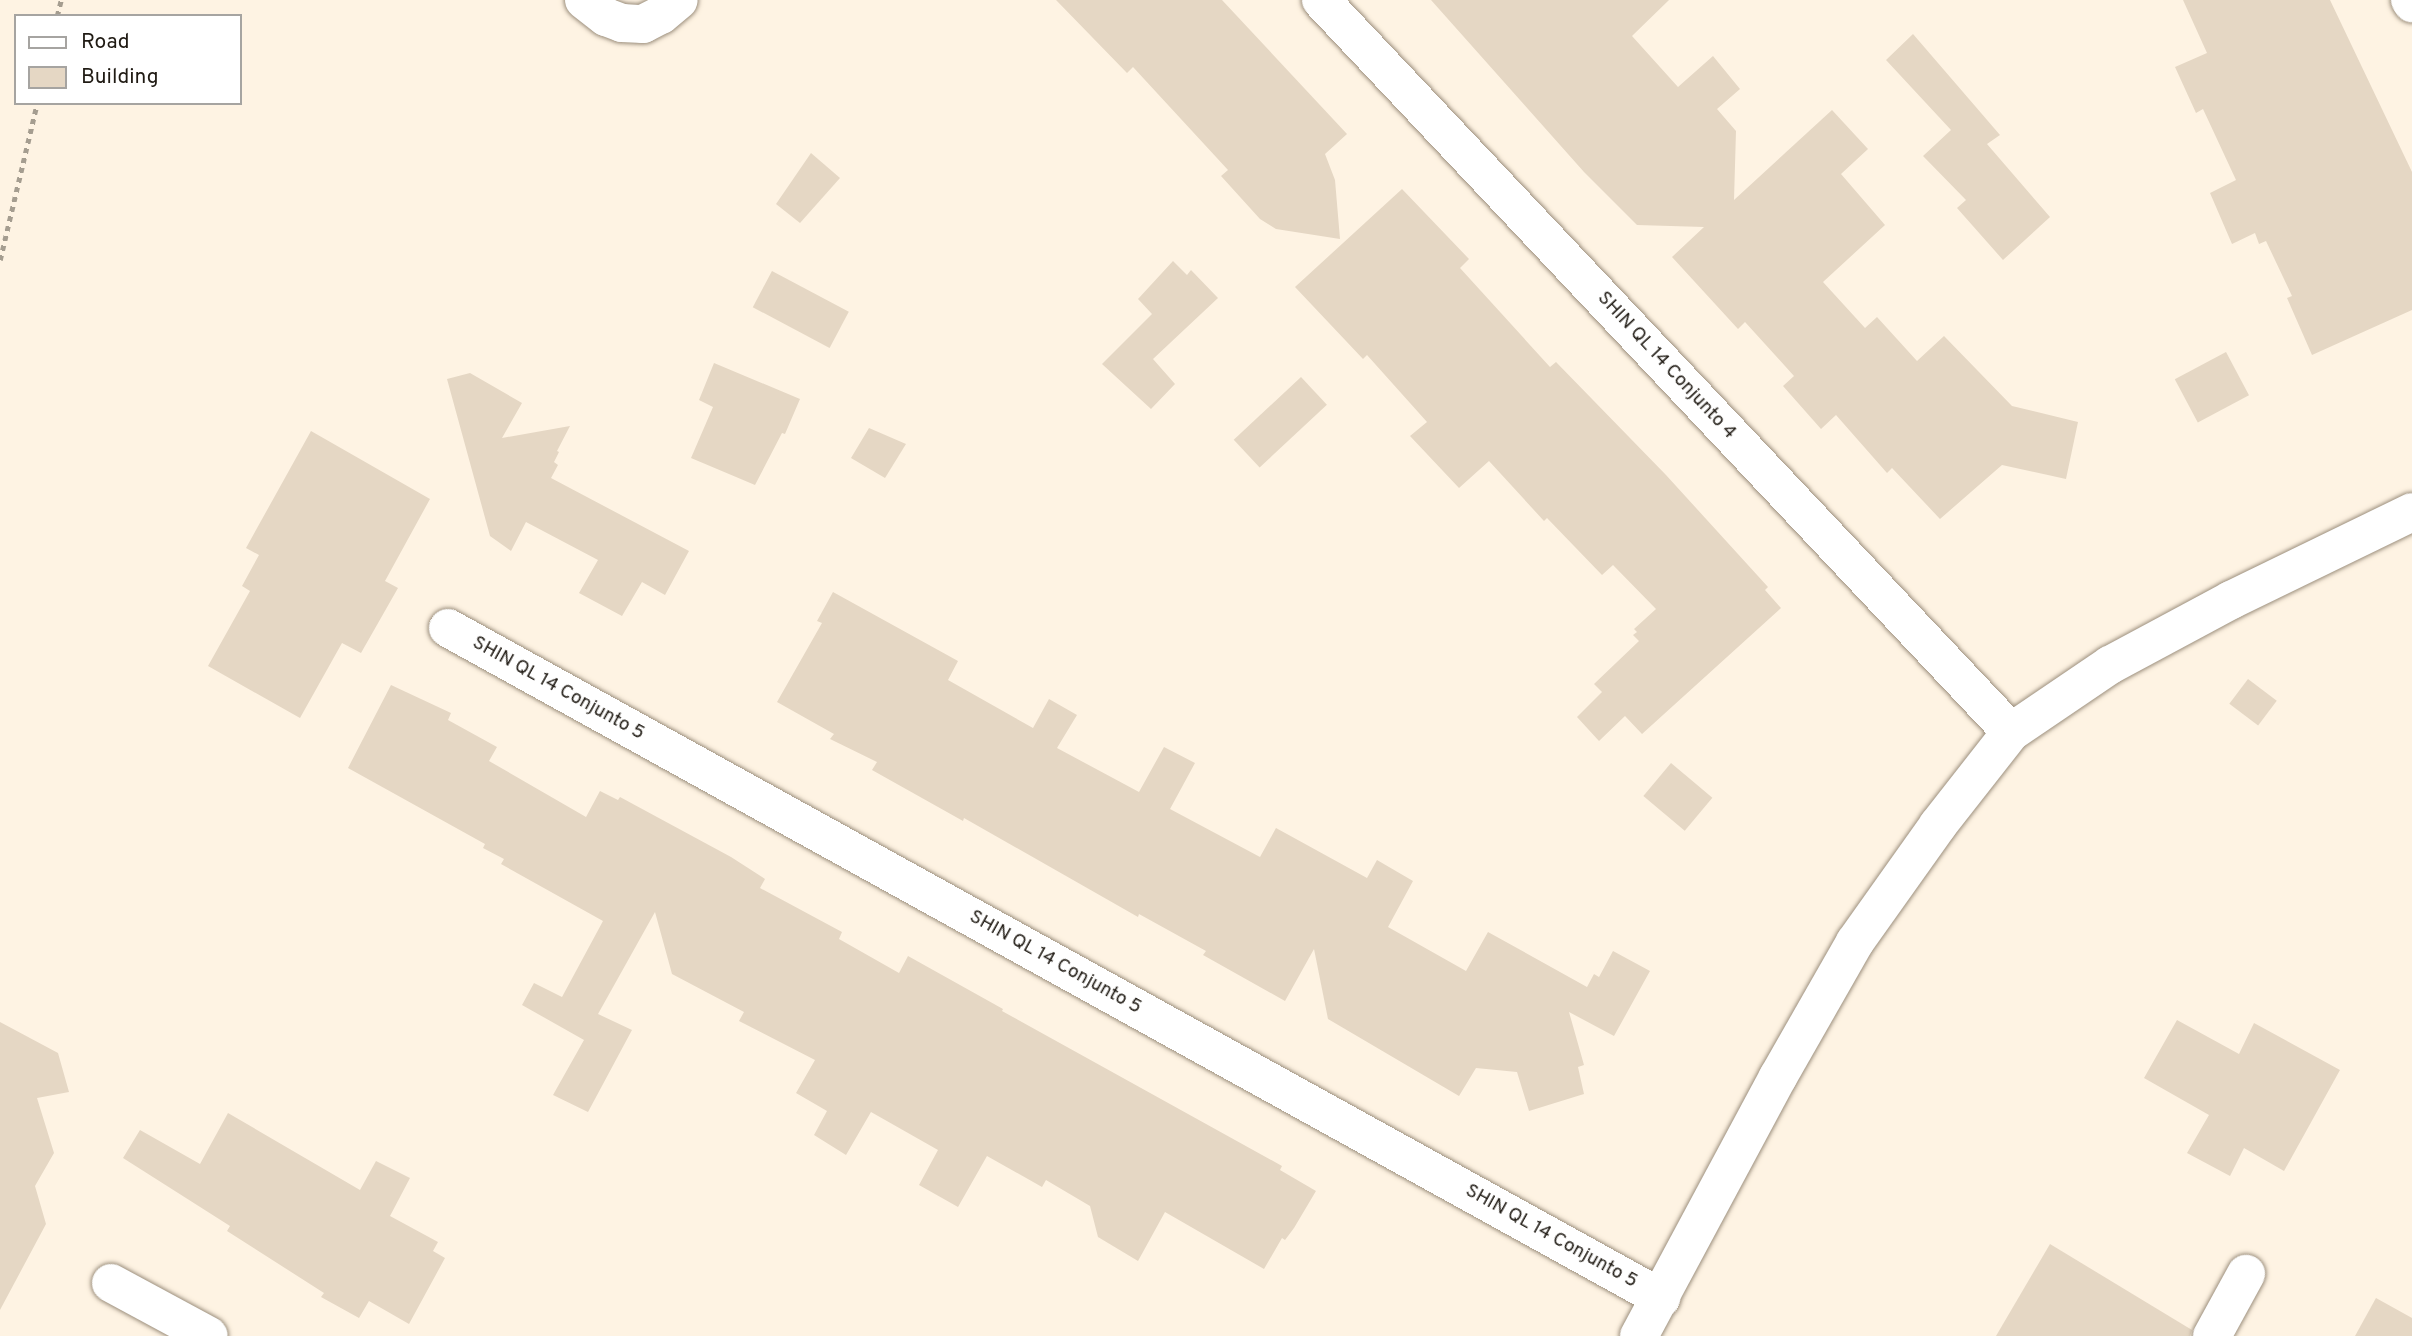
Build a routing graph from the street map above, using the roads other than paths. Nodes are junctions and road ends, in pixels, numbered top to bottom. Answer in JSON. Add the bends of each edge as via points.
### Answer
{"nodes":[{"id":1,"x":584,"y":0,"type":"edge"},
{"id":2,"x":679,"y":0,"type":"edge"},
{"id":3,"x":1321,"y":0,"type":"edge"},
{"id":4,"x":2412,"y":512,"type":"edge"},
{"id":5,"x":449,"y":628,"type":"dead end"},
{"id":6,"x":2011,"y":732,"type":"junction"},
{"id":7,"x":2246,"y":1274,"type":"dead end"},
{"id":8,"x":111,"y":1283,"type":"dead end"},
{"id":9,"x":1661,"y":1298,"type":"junction"},
{"id":10,"x":209,"y":1336,"type":"edge"},
{"id":11,"x":1639,"y":1336,"type":"edge"},
{"id":12,"x":2212,"y":1336,"type":"edge"}],
"edges":[{"from":1,"to":2,"type":"street","via":[[614,20],[643,24]]},
{"from":3,"to":6,"type":"street","name":"SHIN QL 14 Conjunto 4"},
{"from":4,"to":6,"type":"street","via":[[2110,665]]},
{"from":5,"to":9,"type":"street","name":"SHIN QL 14 Conjunto 5"},
{"from":6,"to":9,"type":"street","via":[[1855,942]]},
{"from":7,"to":12,"type":"street"},
{"from":8,"to":10,"type":"street"},
{"from":9,"to":11,"type":"street"}]}
